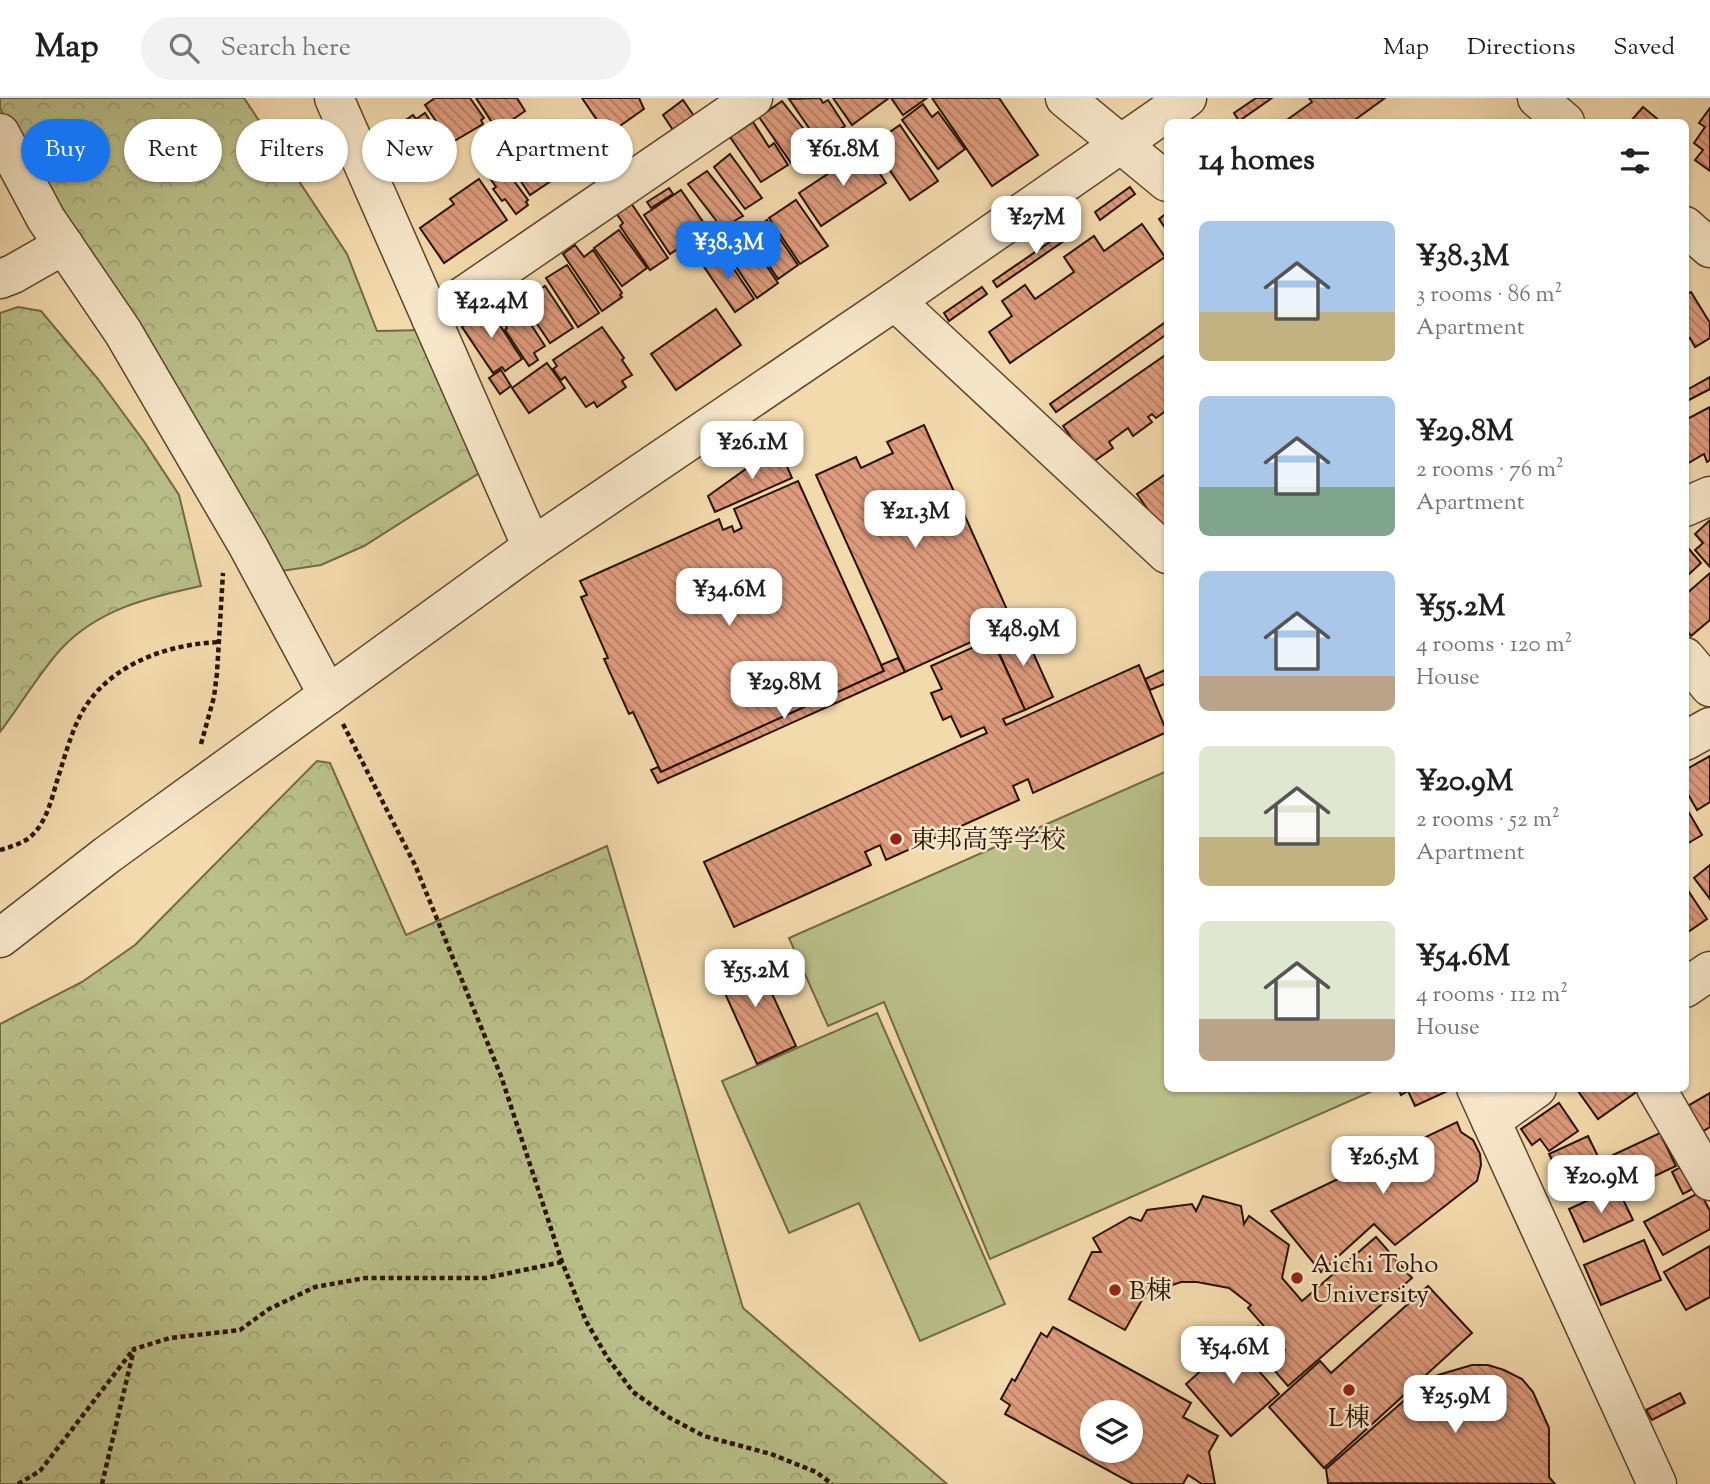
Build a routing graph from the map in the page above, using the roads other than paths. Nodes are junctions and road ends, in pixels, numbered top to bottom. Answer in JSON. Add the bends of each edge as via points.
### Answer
{"nodes":[{"id":1,"x":753,"y":98,"type":"edge"},
{"id":2,"x":1065,"y":98,"type":"edge"},
{"id":3,"x":1187,"y":98,"type":"edge"},
{"id":4,"x":1537,"y":98,"type":"edge"},
{"id":5,"x":345,"y":103,"type":"edge"},
{"id":6,"x":1562,"y":119,"type":"edge"},
{"id":7,"x":0,"y":133,"type":"edge"},
{"id":8,"x":1122,"y":143,"type":"junction"},
{"id":9,"x":1164,"y":179,"type":"edge"},
{"id":10,"x":1689,"y":230,"type":"edge"},
{"id":11,"x":64,"y":245,"type":"junction"},
{"id":12,"x":1710,"y":248,"type":"edge"},
{"id":13,"x":0,"y":279,"type":"edge"},
{"id":14,"x":895,"y":301,"type":"junction"},
{"id":15,"x":431,"y":318,"type":"junction"},
{"id":16,"x":1710,"y":496,"type":"edge"},
{"id":17,"x":1689,"y":505,"type":"edge"},
{"id":18,"x":531,"y":547,"type":"junction"},
{"id":19,"x":1164,"y":551,"type":"edge"},
{"id":20,"x":1689,"y":662,"type":"edge"},
{"id":21,"x":1710,"y":687,"type":"edge"},
{"id":22,"x":328,"y":695,"type":"junction"},
{"id":23,"x":1710,"y":727,"type":"edge"},
{"id":24,"x":1689,"y":739,"type":"edge"},
{"id":25,"x":0,"y":939,"type":"edge"},
{"id":26,"x":1710,"y":971,"type":"edge"},
{"id":27,"x":1689,"y":985,"type":"edge"},
{"id":28,"x":1525,"y":1092,"type":"edge"},
{"id":29,"x":1658,"y":1092,"type":"edge"},
{"id":30,"x":1483,"y":1105,"type":"edge"},
{"id":31,"x":1710,"y":1181,"type":"edge"},
{"id":32,"x":1657,"y":1484,"type":"edge"}],
"edges":[{"from":1,"to":15,"type":"street"},
{"from":2,"to":8,"type":"street"},
{"from":3,"to":8,"type":"street"},
{"from":4,"to":6,"type":"street"},
{"from":5,"to":15,"type":"street"},
{"from":7,"to":11,"type":"street"},
{"from":8,"to":9,"type":"street"},
{"from":8,"to":14,"type":"street"},
{"from":10,"to":12,"type":"street"},
{"from":11,"to":13,"type":"street"},
{"from":11,"to":22,"type":"street","via":[[123,331]]},
{"from":14,"to":18,"type":"street"},
{"from":14,"to":19,"type":"street"},
{"from":15,"to":18,"type":"street"},
{"from":16,"to":17,"type":"street"},
{"from":18,"to":22,"type":"street"},
{"from":20,"to":21,"type":"street"},
{"from":22,"to":25,"type":"street","via":[[107,855]]},
{"from":23,"to":24,"type":"street"},
{"from":26,"to":27,"type":"street"},
{"from":28,"to":30,"type":"street"},
{"from":29,"to":31,"type":"street"},
{"from":30,"to":32,"type":"street"}]}
